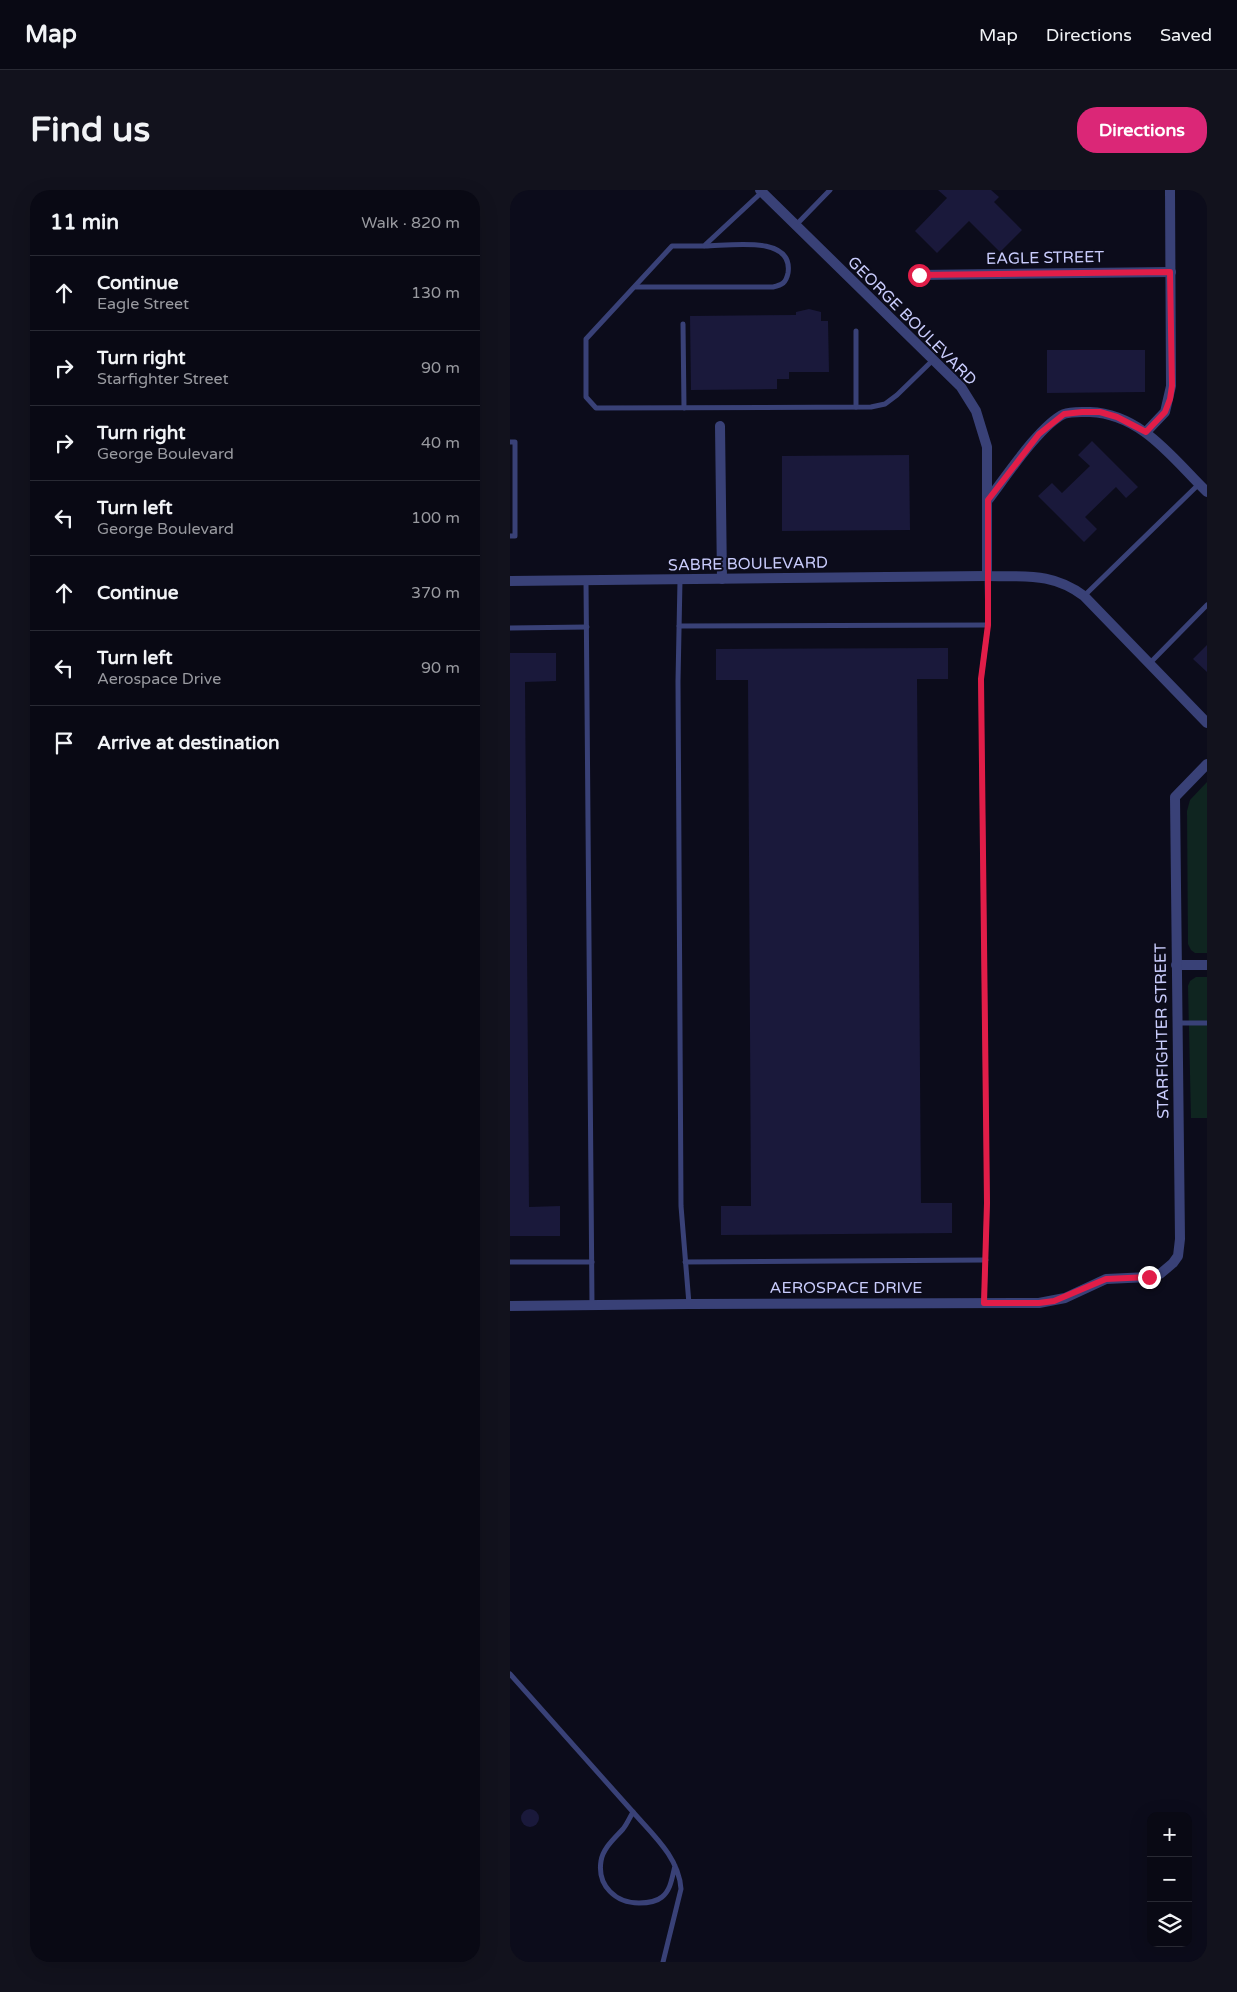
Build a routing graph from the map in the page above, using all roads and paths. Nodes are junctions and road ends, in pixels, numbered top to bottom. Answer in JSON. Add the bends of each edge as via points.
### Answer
{"nodes":[{"id":1,"x":830,"y":190,"type":"edge"},
{"id":2,"x":1170,"y":190,"type":"edge"},
{"id":3,"x":761,"y":191,"type":"edge"},
{"id":4,"x":796,"y":225,"type":"junction"},
{"id":5,"x":704,"y":246,"type":"junction"},
{"id":6,"x":1170,"y":272,"type":"junction"},
{"id":7,"x":919,"y":275,"type":"dead end"},
{"id":8,"x":636,"y":287,"type":"junction"},
{"id":9,"x":683,"y":324,"type":"dead end"},
{"id":10,"x":856,"y":332,"type":"dead end"},
{"id":11,"x":933,"y":360,"type":"junction"},
{"id":12,"x":856,"y":407,"type":"junction"},
{"id":13,"x":684,"y":408,"type":"junction"},
{"id":14,"x":720,"y":426,"type":"dead end"},
{"id":15,"x":1146,"y":432,"type":"junction"},
{"id":16,"x":510,"y":442,"type":"edge"},
{"id":17,"x":1199,"y":484,"type":"junction"},
{"id":18,"x":1207,"y":492,"type":"edge"},
{"id":19,"x":988,"y":500,"type":"junction"},
{"id":20,"x":510,"y":536,"type":"edge"},
{"id":21,"x":987,"y":576,"type":"junction"},
{"id":22,"x":722,"y":579,"type":"junction"},
{"id":23,"x":680,"y":580,"type":"junction"},
{"id":24,"x":510,"y":581,"type":"edge"},
{"id":25,"x":586,"y":581,"type":"junction"},
{"id":26,"x":1084,"y":596,"type":"junction"},
{"id":27,"x":1207,"y":605,"type":"edge"},
{"id":28,"x":988,"y":625,"type":"junction"},
{"id":29,"x":679,"y":626,"type":"junction"},
{"id":30,"x":587,"y":627,"type":"junction"},
{"id":31,"x":510,"y":628,"type":"edge"},
{"id":32,"x":1150,"y":663,"type":"junction"},
{"id":33,"x":1207,"y":723,"type":"edge"},
{"id":34,"x":1207,"y":764,"type":"edge"},
{"id":35,"x":1176,"y":965,"type":"junction"},
{"id":36,"x":1207,"y":965,"type":"edge"},
{"id":37,"x":1177,"y":1023,"type":"junction"},
{"id":38,"x":1207,"y":1023,"type":"edge"},
{"id":39,"x":986,"y":1260,"type":"junction"},
{"id":40,"x":510,"y":1262,"type":"edge"},
{"id":41,"x":592,"y":1262,"type":"junction"},
{"id":42,"x":685,"y":1262,"type":"junction"},
{"id":43,"x":1173,"y":1264,"type":"joint"},
{"id":44,"x":984,"y":1303,"type":"junction"},
{"id":45,"x":688,"y":1304,"type":"junction"},
{"id":46,"x":510,"y":1306,"type":"edge"},
{"id":47,"x":592,"y":1306,"type":"junction"},
{"id":48,"x":510,"y":1674,"type":"edge"},
{"id":49,"x":632,"y":1812,"type":"junction"},
{"id":50,"x":675,"y":1866,"type":"junction"},
{"id":51,"x":663,"y":1962,"type":"edge"}],
"edges":[{"from":1,"to":4,"type":"lane"},
{"from":2,"to":6,"type":"street"},
{"from":3,"to":4,"type":"street","name":"GEORGE BOULEVARD"},
{"from":3,"to":5,"type":"lane"},
{"from":4,"to":11,"type":"street","name":"GEORGE BOULEVARD"},
{"from":5,"to":8,"type":"lane","via":[[672,246]]},
{"from":5,"to":8,"type":"lane","via":[[768,245],[786,256],[789,267],[787,279],[782,285],[773,287]]},
{"from":6,"to":7,"type":"street","name":"EAGLE STREET"},
{"from":6,"to":15,"type":"street","via":[[1172,386],[1165,412]]},
{"from":8,"to":13,"type":"lane","via":[[586,339],[586,397],[596,408]]},
{"from":9,"to":13,"type":"lane"},
{"from":10,"to":12,"type":"lane"},
{"from":11,"to":12,"type":"lane","via":[[885,404]]},
{"from":11,"to":19,"type":"street","name":"GEORGE BOULEVARD","via":[[961,387],[976,411],[987,447]]},
{"from":12,"to":13,"type":"lane"},
{"from":14,"to":22,"type":"street"},
{"from":15,"to":17,"type":"street"},
{"from":15,"to":19,"type":"street","via":[[1100,412],[1064,414],[1039,434]]},
{"from":16,"to":20,"type":"lane","via":[[514,442],[514,536]]},
{"from":17,"to":18,"type":"street"},
{"from":17,"to":26,"type":"lane"},
{"from":19,"to":21,"type":"street","name":"GEORGE BOULEVARD"},
{"from":21,"to":22,"type":"street","name":"SABRE BOULEVARD"},
{"from":21,"to":26,"type":"street","via":[[1056,580],[1070,585]]},
{"from":21,"to":28,"type":"lane"},
{"from":22,"to":23,"type":"street","name":"SABRE BOULEVARD"},
{"from":23,"to":25,"type":"street","name":"SABRE BOULEVARD"},
{"from":23,"to":29,"type":"lane"},
{"from":24,"to":25,"type":"street","name":"SABRE BOULEVARD"},
{"from":25,"to":30,"type":"lane"},
{"from":26,"to":32,"type":"street"},
{"from":27,"to":32,"type":"lane"},
{"from":28,"to":29,"type":"lane"},
{"from":28,"to":39,"type":"lane","via":[[981,679]]},
{"from":29,"to":42,"type":"lane","via":[[681,1196]]},
{"from":30,"to":31,"type":"lane"},
{"from":30,"to":41,"type":"lane"},
{"from":32,"to":33,"type":"street"},
{"from":34,"to":35,"type":"street","name":"STARFIGHTER STREET","via":[[1175,797]]},
{"from":35,"to":36,"type":"street"},
{"from":35,"to":37,"type":"street","name":"STARFIGHTER STREET"},
{"from":37,"to":38,"type":"lane"},
{"from":37,"to":43,"type":"street","name":"STARFIGHTER STREET","via":[[1180,1239],[1178,1256]]},
{"from":39,"to":42,"type":"lane"},
{"from":39,"to":44,"type":"lane"},
{"from":40,"to":41,"type":"lane"},
{"from":41,"to":47,"type":"lane"},
{"from":42,"to":45,"type":"lane"},
{"from":43,"to":44,"type":"street","name":"AEROSPACE DRIVE","via":[[1160,1274],[1106,1279],[1054,1301]]},
{"from":44,"to":45,"type":"street","name":"AEROSPACE DRIVE"},
{"from":45,"to":47,"type":"street","name":"AEROSPACE DRIVE"},
{"from":46,"to":47,"type":"street","name":"AEROSPACE DRIVE"},
{"from":48,"to":49,"type":"lane"},
{"from":49,"to":50,"type":"lane","via":[[667,1851]]},
{"from":49,"to":50,"type":"lane","via":[[601,1860],[604,1884],[608,1890],[629,1903],[647,1903],[661,1898],[670,1887]]},
{"from":50,"to":51,"type":"lane","via":[[681,1888]]}]}
